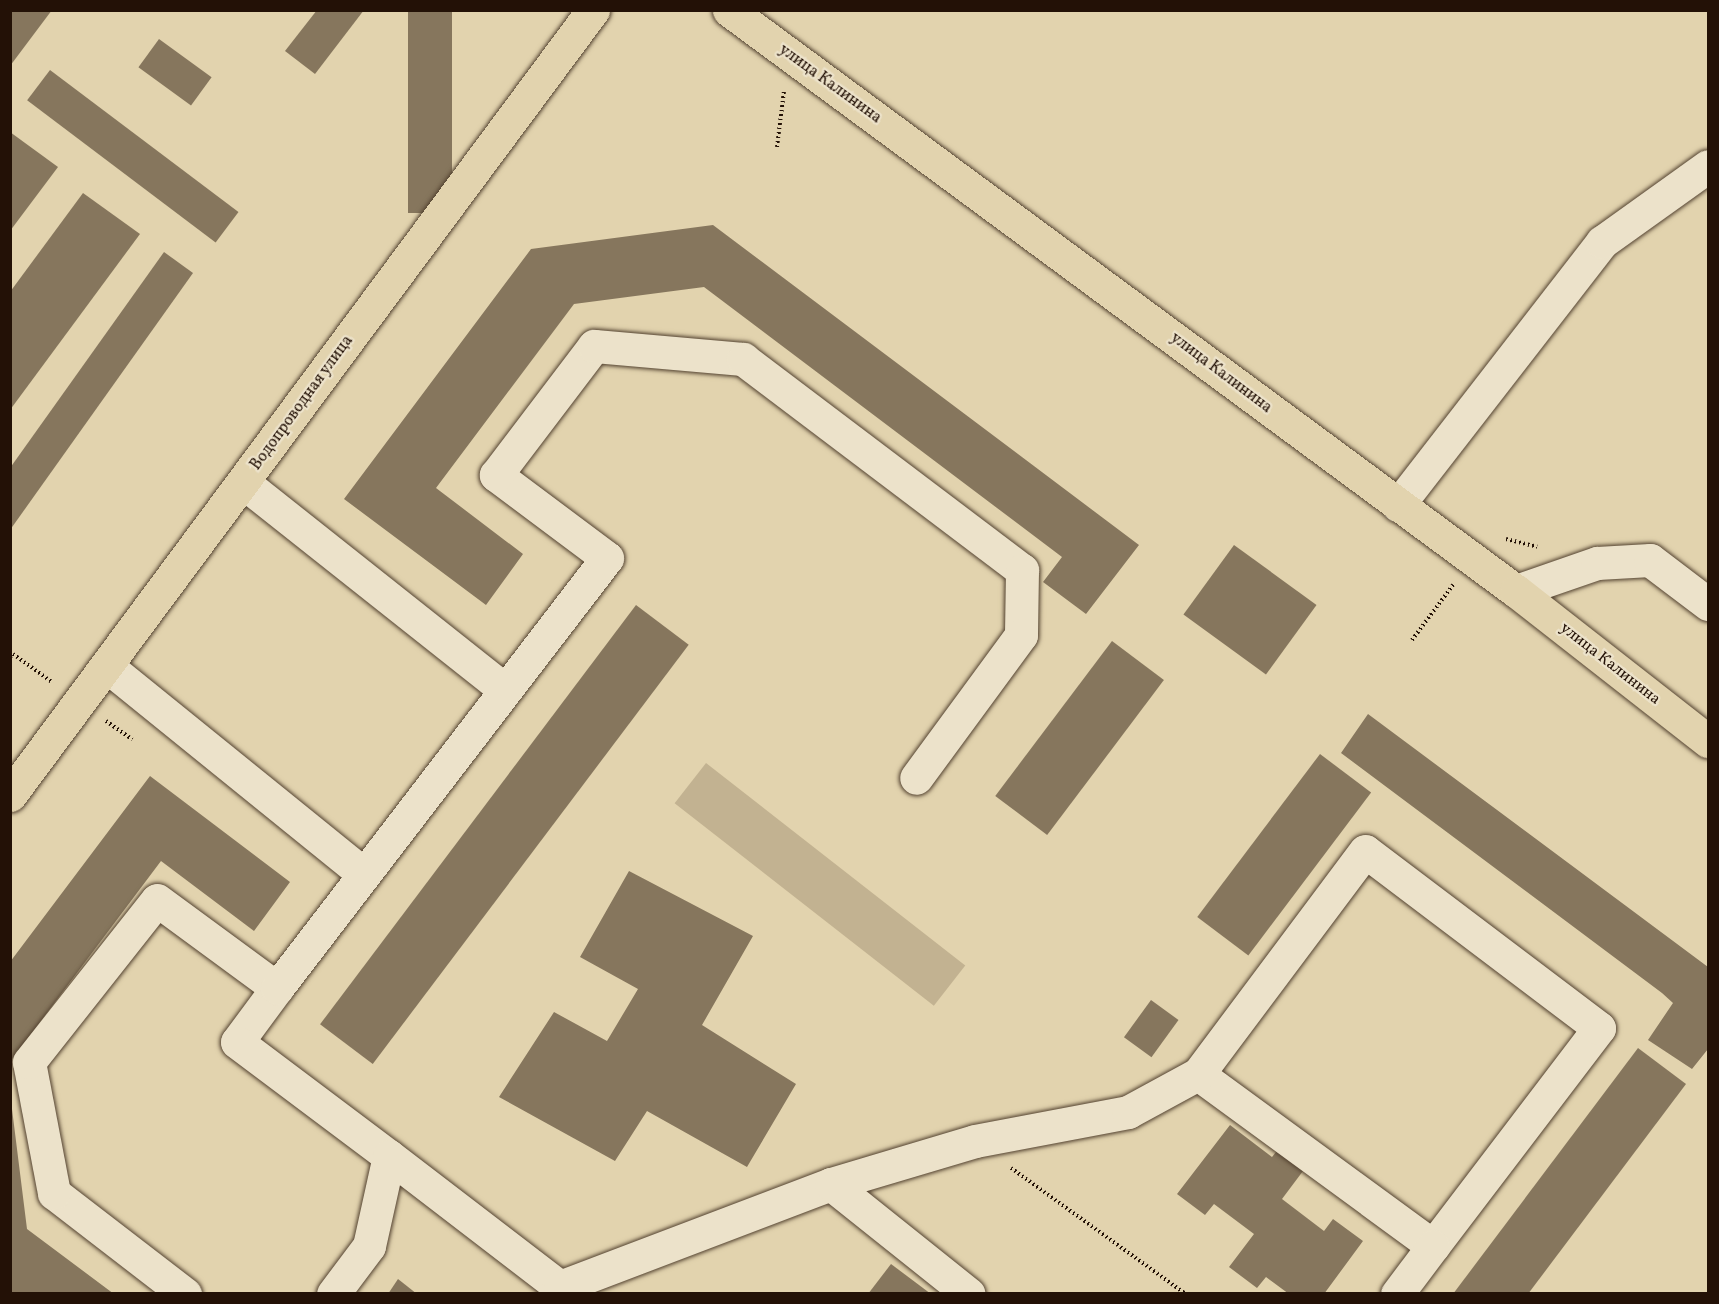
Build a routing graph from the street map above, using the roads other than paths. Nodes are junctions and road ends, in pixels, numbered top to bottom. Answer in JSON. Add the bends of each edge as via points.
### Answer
{"nodes":[{"id":1,"x":593,"y":10,"type":"edge"},
{"id":2,"x":729,"y":10,"type":"edge"},
{"id":3,"x":1708,"y":166,"type":"edge"},
{"id":4,"x":244,"y":483,"type":"junction"},
{"id":5,"x":1398,"y":505,"type":"junction"},
{"id":6,"x":1516,"y":591,"type":"junction"},
{"id":7,"x":1708,"y":604,"type":"edge"},
{"id":8,"x":108,"y":667,"type":"junction"},
{"id":9,"x":506,"y":690,"type":"junction"},
{"id":10,"x":1708,"y":741,"type":"edge"},
{"id":11,"x":916,"y":778,"type":"dead end"},
{"id":12,"x":10,"y":795,"type":"edge"},
{"id":13,"x":364,"y":874,"type":"junction"},
{"id":14,"x":277,"y":988,"type":"junction"},
{"id":15,"x":1198,"y":1074,"type":"junction"},
{"id":16,"x":389,"y":1156,"type":"junction"},
{"id":17,"x":831,"y":1184,"type":"junction"},
{"id":18,"x":1433,"y":1246,"type":"junction"},
{"id":19,"x":558,"y":1290,"type":"edge"},
{"id":20,"x":185,"y":1293,"type":"edge"},
{"id":21,"x":333,"y":1293,"type":"edge"},
{"id":22,"x":969,"y":1293,"type":"edge"},
{"id":23,"x":1397,"y":1293,"type":"edge"}],
"edges":[{"from":1,"to":4,"type":"main road","name":"Водопроводная улица"},
{"from":2,"to":5,"type":"main road","name":"улица Калинина"},
{"from":3,"to":5,"type":"lane","via":[[1602,242]]},
{"from":4,"to":8,"type":"main road","name":"Водопроводная улица"},
{"from":4,"to":9,"type":"lane"},
{"from":5,"to":6,"type":"main road","name":"улица Калинина"},
{"from":6,"to":7,"type":"lane","via":[[1597,563],[1650,560]]},
{"from":6,"to":10,"type":"main road","name":"улица Калинина"},
{"from":8,"to":12,"type":"main road","name":"Водопроводная улица"},
{"from":8,"to":13,"type":"lane"},
{"from":9,"to":11,"type":"lane","via":[[607,558],[495,475],[594,346],[743,359],[1022,570],[1021,635]]},
{"from":9,"to":13,"type":"lane"},
{"from":13,"to":14,"type":"lane"},
{"from":14,"to":16,"type":"lane","via":[[237,1042]]},
{"from":14,"to":20,"type":"lane","via":[[157,900],[29,1062],[54,1193]]},
{"from":15,"to":17,"type":"lane","via":[[1128,1112],[975,1142]]},
{"from":15,"to":18,"type":"lane"},
{"from":15,"to":18,"type":"lane","via":[[1365,851],[1599,1028]]},
{"from":16,"to":19,"type":"lane"},
{"from":16,"to":21,"type":"lane","via":[[369,1246]]},
{"from":17,"to":19,"type":"lane"},
{"from":17,"to":22,"type":"lane"},
{"from":18,"to":23,"type":"lane"}]}
